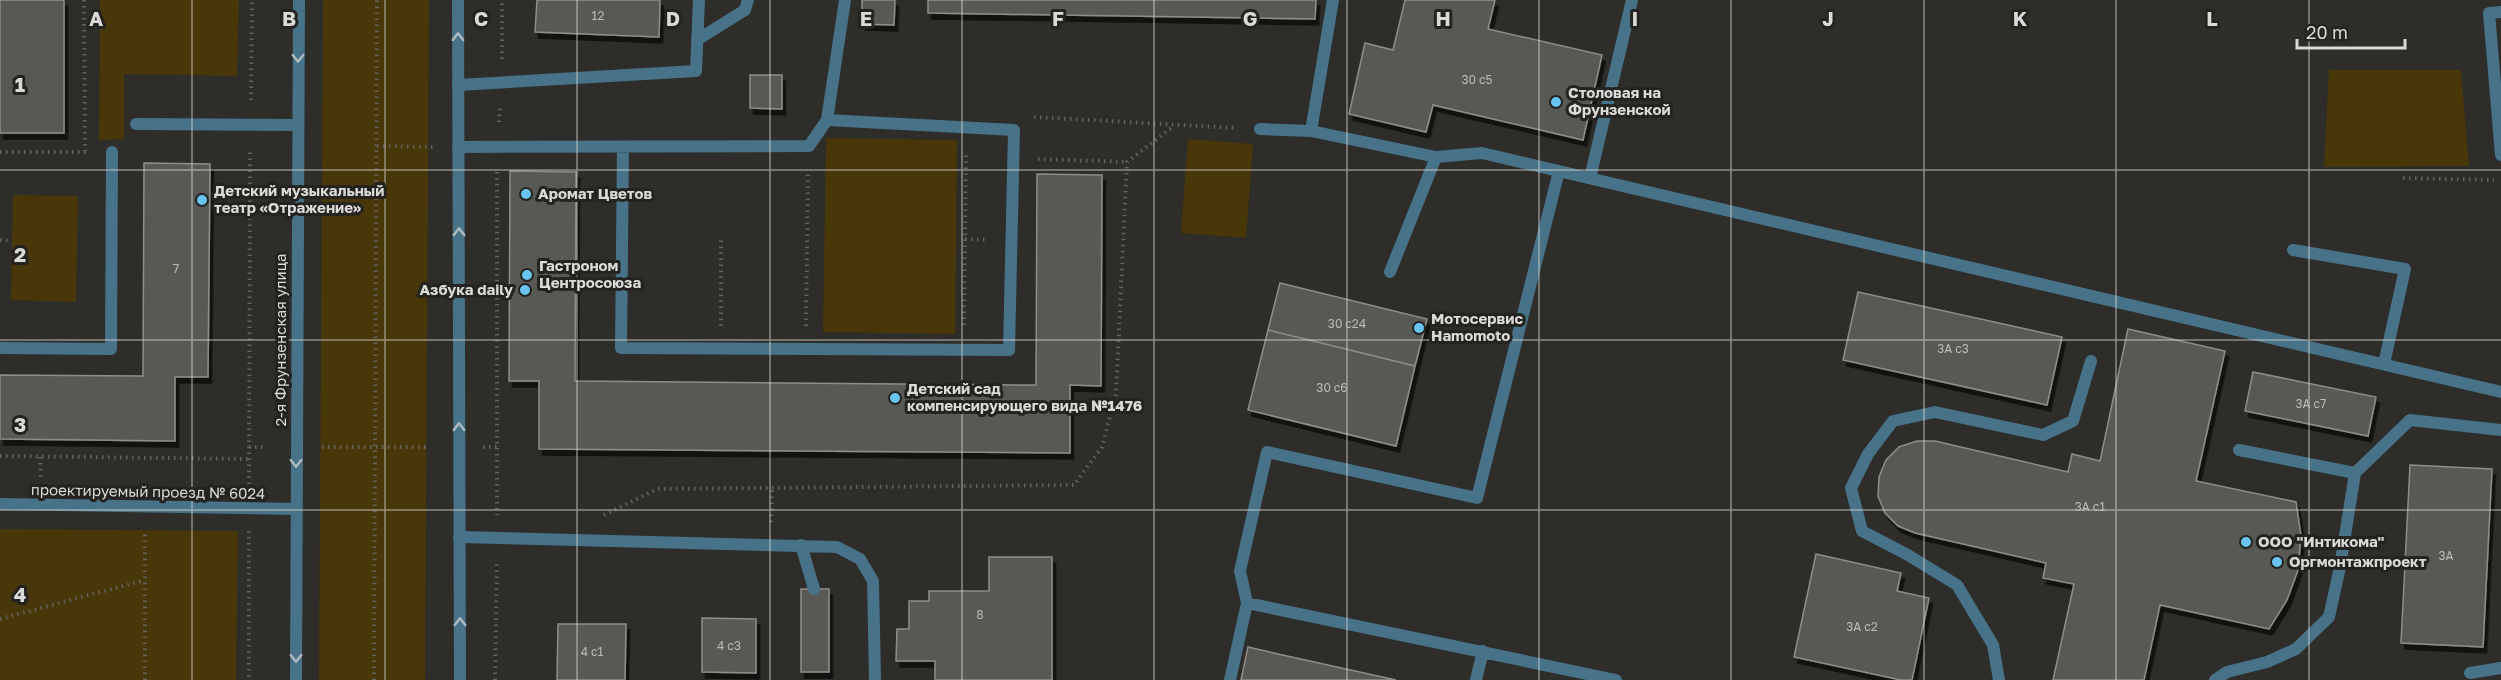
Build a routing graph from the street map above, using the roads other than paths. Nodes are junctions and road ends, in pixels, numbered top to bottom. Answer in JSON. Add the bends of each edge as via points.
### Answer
{"nodes":[{"id":1,"x":298,"y":0,"type":"edge"},
{"id":2,"x":458,"y":0,"type":"edge"},
{"id":3,"x":699,"y":0,"type":"edge"},
{"id":4,"x":748,"y":0,"type":"edge"},
{"id":5,"x":845,"y":0,"type":"edge"},
{"id":6,"x":1333,"y":0,"type":"edge"},
{"id":7,"x":1632,"y":0,"type":"edge"},
{"id":8,"x":2501,"y":12,"type":"edge"},
{"id":9,"x":697,"y":40,"type":"junction"},
{"id":10,"x":458,"y":86,"type":"junction"},
{"id":11,"x":827,"y":120,"type":"junction"},
{"id":12,"x":136,"y":124,"type":"dead end"},
{"id":13,"x":298,"y":125,"type":"junction"},
{"id":14,"x":1260,"y":129,"type":"road end"},
{"id":15,"x":1311,"y":131,"type":"junction"},
{"id":16,"x":458,"y":147,"type":"junction"},
{"id":17,"x":622,"y":147,"type":"junction"},
{"id":18,"x":112,"y":152,"type":"road end"},
{"id":19,"x":2501,"y":155,"type":"edge"},
{"id":20,"x":1436,"y":157,"type":"junction"},
{"id":21,"x":1559,"y":171,"type":"junction"},
{"id":22,"x":1590,"y":178,"type":"junction"},
{"id":23,"x":2293,"y":250,"type":"dead end"},
{"id":24,"x":1390,"y":272,"type":"dead end"},
{"id":25,"x":0,"y":348,"type":"edge"},
{"id":26,"x":2091,"y":361,"type":"dead end"},
{"id":27,"x":2384,"y":364,"type":"junction"},
{"id":28,"x":2501,"y":392,"type":"edge"},
{"id":29,"x":2501,"y":430,"type":"edge"},
{"id":30,"x":2239,"y":450,"type":"dead end"},
{"id":31,"x":2355,"y":473,"type":"junction"},
{"id":32,"x":0,"y":504,"type":"edge"},
{"id":33,"x":296,"y":509,"type":"junction"},
{"id":34,"x":459,"y":537,"type":"junction"},
{"id":35,"x":801,"y":545,"type":"junction"},
{"id":36,"x":814,"y":589,"type":"dead end"},
{"id":37,"x":1247,"y":603,"type":"junction"},
{"id":38,"x":1483,"y":651,"type":"junction"},
{"id":39,"x":2501,"y":668,"type":"edge"},
{"id":40,"x":2470,"y":673,"type":"dead end"},
{"id":41,"x":296,"y":680,"type":"edge"},
{"id":42,"x":460,"y":680,"type":"edge"},
{"id":43,"x":875,"y":680,"type":"edge"},
{"id":44,"x":1230,"y":680,"type":"edge"},
{"id":45,"x":1476,"y":680,"type":"edge"},
{"id":46,"x":1616,"y":680,"type":"edge"},
{"id":47,"x":1999,"y":680,"type":"edge"},
{"id":48,"x":2215,"y":680,"type":"edge"}],
"edges":[{"from":1,"to":13,"type":"street","name":"2-я Фрунзенская улица","one_way":true},
{"from":10,"to":2,"type":"street","one_way":true},
{"from":3,"to":9,"type":"street"},
{"from":4,"to":9,"type":"street","via":[[745,10]]},
{"from":5,"to":11,"type":"street"},
{"from":6,"to":15,"type":"street"},
{"from":7,"to":22,"type":"street"},
{"from":8,"to":19,"type":"street","via":[[2489,13]]},
{"from":9,"to":10,"type":"street","via":[[696,71]]},
{"from":10,"to":16,"type":"street"},
{"from":11,"to":17,"type":"street","via":[[808,146]]},
{"from":11,"to":17,"type":"street","via":[[1014,130],[1009,350],[621,348]]},
{"from":12,"to":13,"type":"street"},
{"from":13,"to":33,"type":"street","name":"2-я Фрунзенская улица","one_way":true},
{"from":14,"to":15,"type":"street"},
{"from":15,"to":20,"type":"street"},
{"from":16,"to":17,"type":"street"},
{"from":34,"to":16,"type":"street","one_way":true},
{"from":18,"to":25,"type":"street","via":[[111,349]]},
{"from":20,"to":21,"type":"street","via":[[1482,153]]},
{"from":20,"to":24,"type":"street"},
{"from":21,"to":22,"type":"street"},
{"from":21,"to":37,"type":"street","via":[[1477,498],[1268,452],[1240,571]]},
{"from":22,"to":27,"type":"street"},
{"from":23,"to":27,"type":"street","via":[[2405,269]]},
{"from":26,"to":47,"type":"street","via":[[2073,421],[2043,435],[1935,412],[1893,421],[1868,454],[1851,488],[1862,531],[1957,585],[1993,645]]},
{"from":27,"to":28,"type":"street"},
{"from":29,"to":31,"type":"street","via":[[2410,420]]},
{"from":30,"to":31,"type":"street"},
{"from":31,"to":48,"type":"street","via":[[2330,617],[2296,649],[2267,662],[2227,672]]},
{"from":32,"to":33,"type":"street","name":"проектируемый проезд № 6024"},
{"from":33,"to":41,"type":"street","name":"2-я Фрунзенская улица","one_way":true},
{"from":34,"to":35,"type":"street"},
{"from":42,"to":34,"type":"street","one_way":true},
{"from":35,"to":36,"type":"street"},
{"from":35,"to":43,"type":"street","via":[[837,547],[860,559],[873,581]]},
{"from":37,"to":38,"type":"street"},
{"from":37,"to":44,"type":"street"},
{"from":38,"to":45,"type":"street"},
{"from":38,"to":46,"type":"street"},
{"from":39,"to":40,"type":"street"}]}
